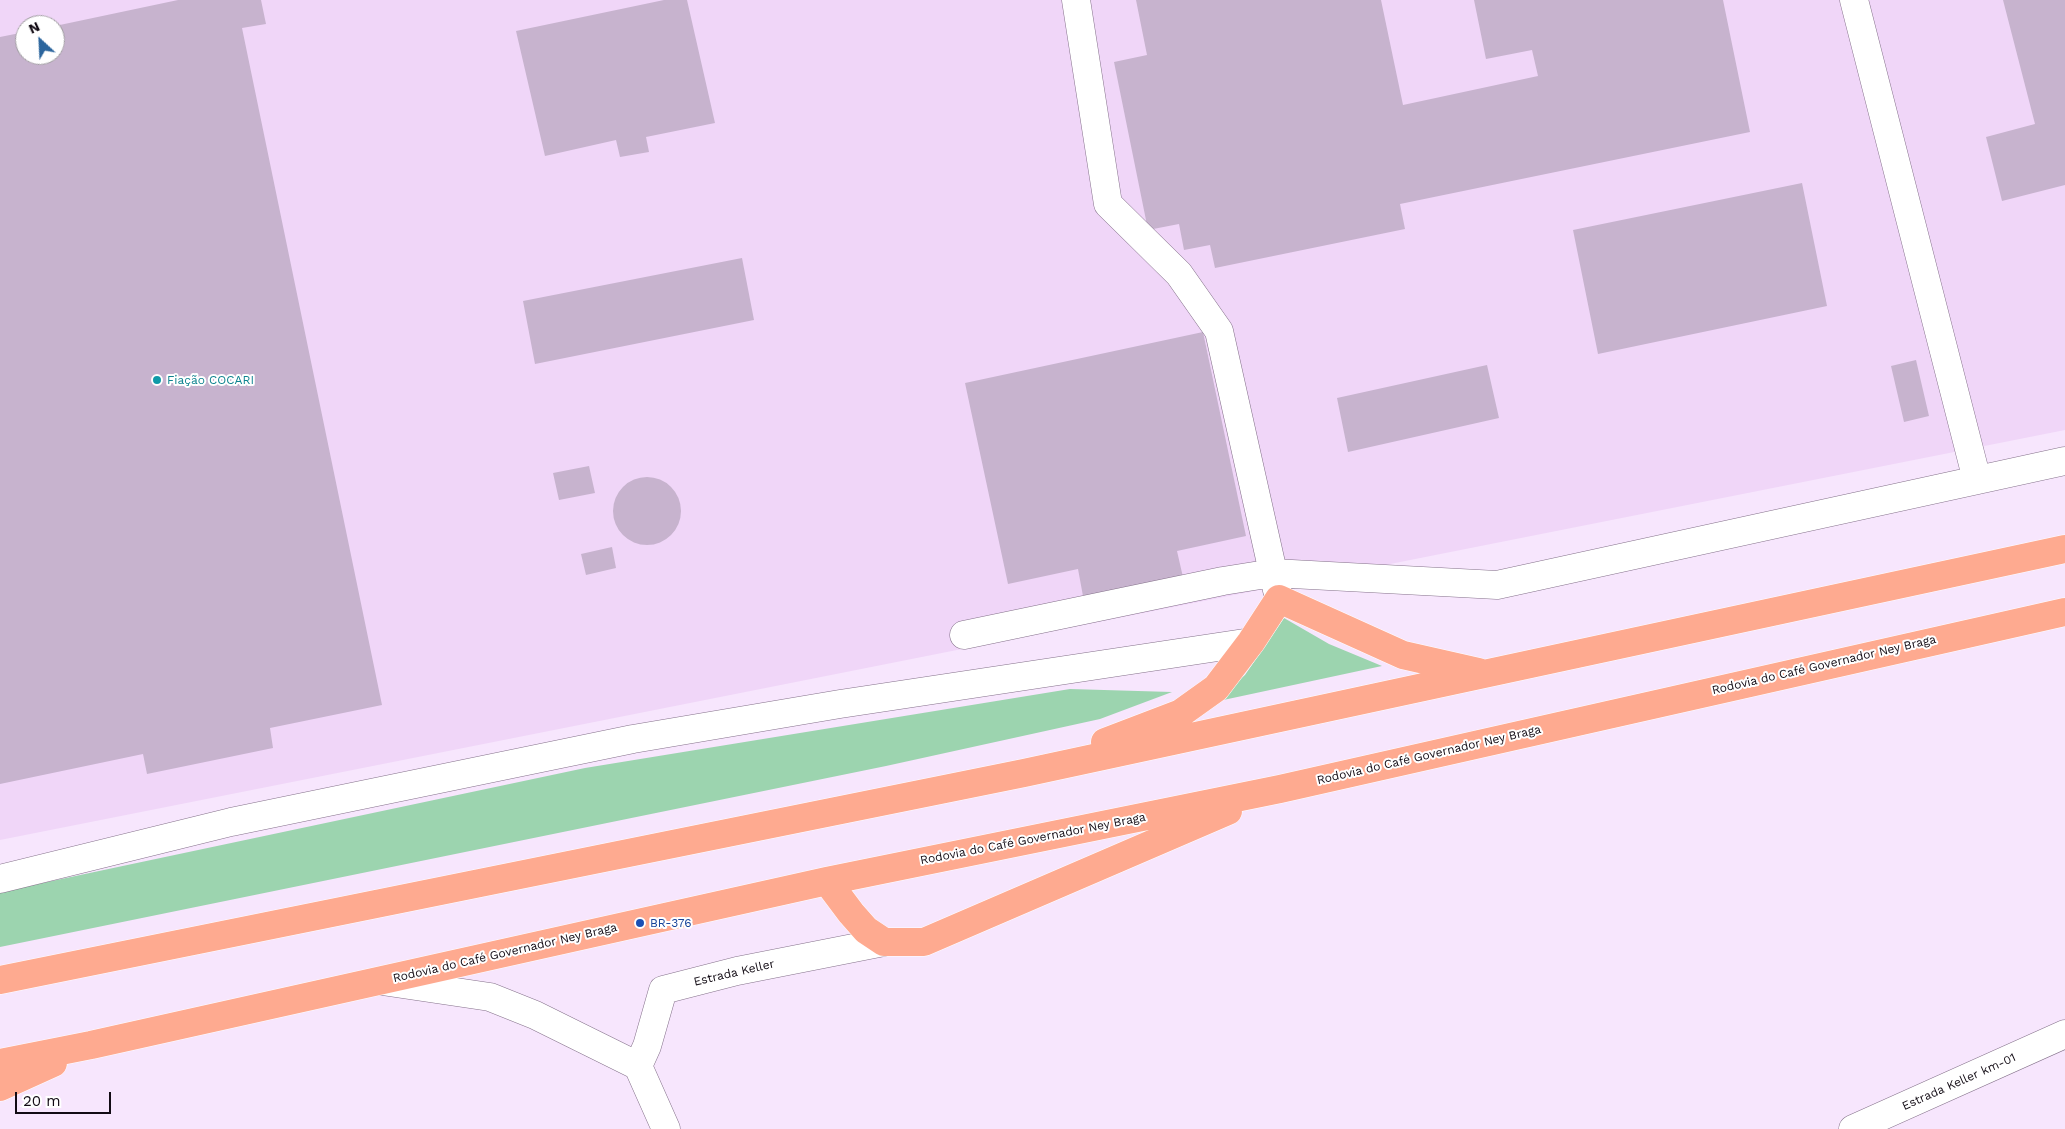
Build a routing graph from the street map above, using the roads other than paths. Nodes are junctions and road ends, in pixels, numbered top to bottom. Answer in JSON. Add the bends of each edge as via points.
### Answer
{"nodes":[{"id":1,"x":1076,"y":0,"type":"edge"},
{"id":2,"x":1854,"y":0,"type":"edge"},
{"id":3,"x":2065,"y":461,"type":"edge"},
{"id":4,"x":1977,"y":480,"type":"junction"},
{"id":5,"x":2065,"y":549,"type":"edge"},
{"id":6,"x":1276,"y":586,"type":"junction"},
{"id":7,"x":2065,"y":612,"type":"edge"},
{"id":8,"x":964,"y":635,"type":"dead end"},
{"id":9,"x":1251,"y":642,"type":"junction"},
{"id":10,"x":1487,"y":674,"type":"junction"},
{"id":11,"x":1024,"y":773,"type":"junction"},
{"id":12,"x":1280,"y":789,"type":"junction"},
{"id":13,"x":0,"y":879,"type":"edge"},
{"id":14,"x":827,"y":881,"type":"junction"},
{"id":15,"x":884,"y":942,"type":"junction"},
{"id":16,"x":0,"y":980,"type":"edge"},
{"id":17,"x":382,"y":981,"type":"junction"},
{"id":18,"x":2065,"y":1034,"type":"edge"},
{"id":19,"x":91,"y":1045,"type":"junction"},
{"id":20,"x":0,"y":1063,"type":"edge"},
{"id":21,"x":638,"y":1066,"type":"junction"},
{"id":22,"x":0,"y":1087,"type":"edge"},
{"id":23,"x":666,"y":1129,"type":"edge"},
{"id":24,"x":1853,"y":1129,"type":"edge"}],
"edges":[{"from":1,"to":6,"type":"street","via":[[1108,204],[1179,274],[1219,330]]},
{"from":2,"to":4,"type":"street"},
{"from":3,"to":4,"type":"street"},
{"from":4,"to":6,"type":"street","via":[[1496,585]]},
{"from":5,"to":10,"type":"highway"},
{"from":6,"to":8,"type":"street","via":[[1223,581]]},
{"from":6,"to":9,"type":"highway"},
{"from":6,"to":10,"type":"highway","via":[[1403,655]]},
{"from":7,"to":12,"type":"highway","name":"Rodovia do Café Governador Ney Braga"},
{"from":9,"to":11,"type":"highway","via":[[1216,688],[1182,713]]},
{"from":9,"to":13,"type":"street","via":[[632,739],[231,822]]},
{"from":10,"to":11,"type":"highway"},
{"from":11,"to":16,"type":"highway"},
{"from":12,"to":14,"type":"highway","name":"Rodovia do Café Governador Ney Braga"},
{"from":12,"to":15,"type":"highway","via":[[924,942]]},
{"from":14,"to":15,"type":"highway","via":[[866,930]]},
{"from":14,"to":17,"type":"highway","name":"Rodovia do Café Governador Ney Braga"},
{"from":15,"to":21,"type":"street","name":"Estrada Keller","via":[[737,970],[663,990]]},
{"from":17,"to":19,"type":"highway","name":"Rodovia do Café Governador Ney Braga"},
{"from":17,"to":21,"type":"street","via":[[490,997],[535,1014]]},
{"from":18,"to":24,"type":"street","name":"Estrada Keller km-01"},
{"from":19,"to":20,"type":"highway","name":"Rodovia do Café Governador Ney Braga"},
{"from":19,"to":22,"type":"highway"},
{"from":21,"to":23,"type":"street"}]}
